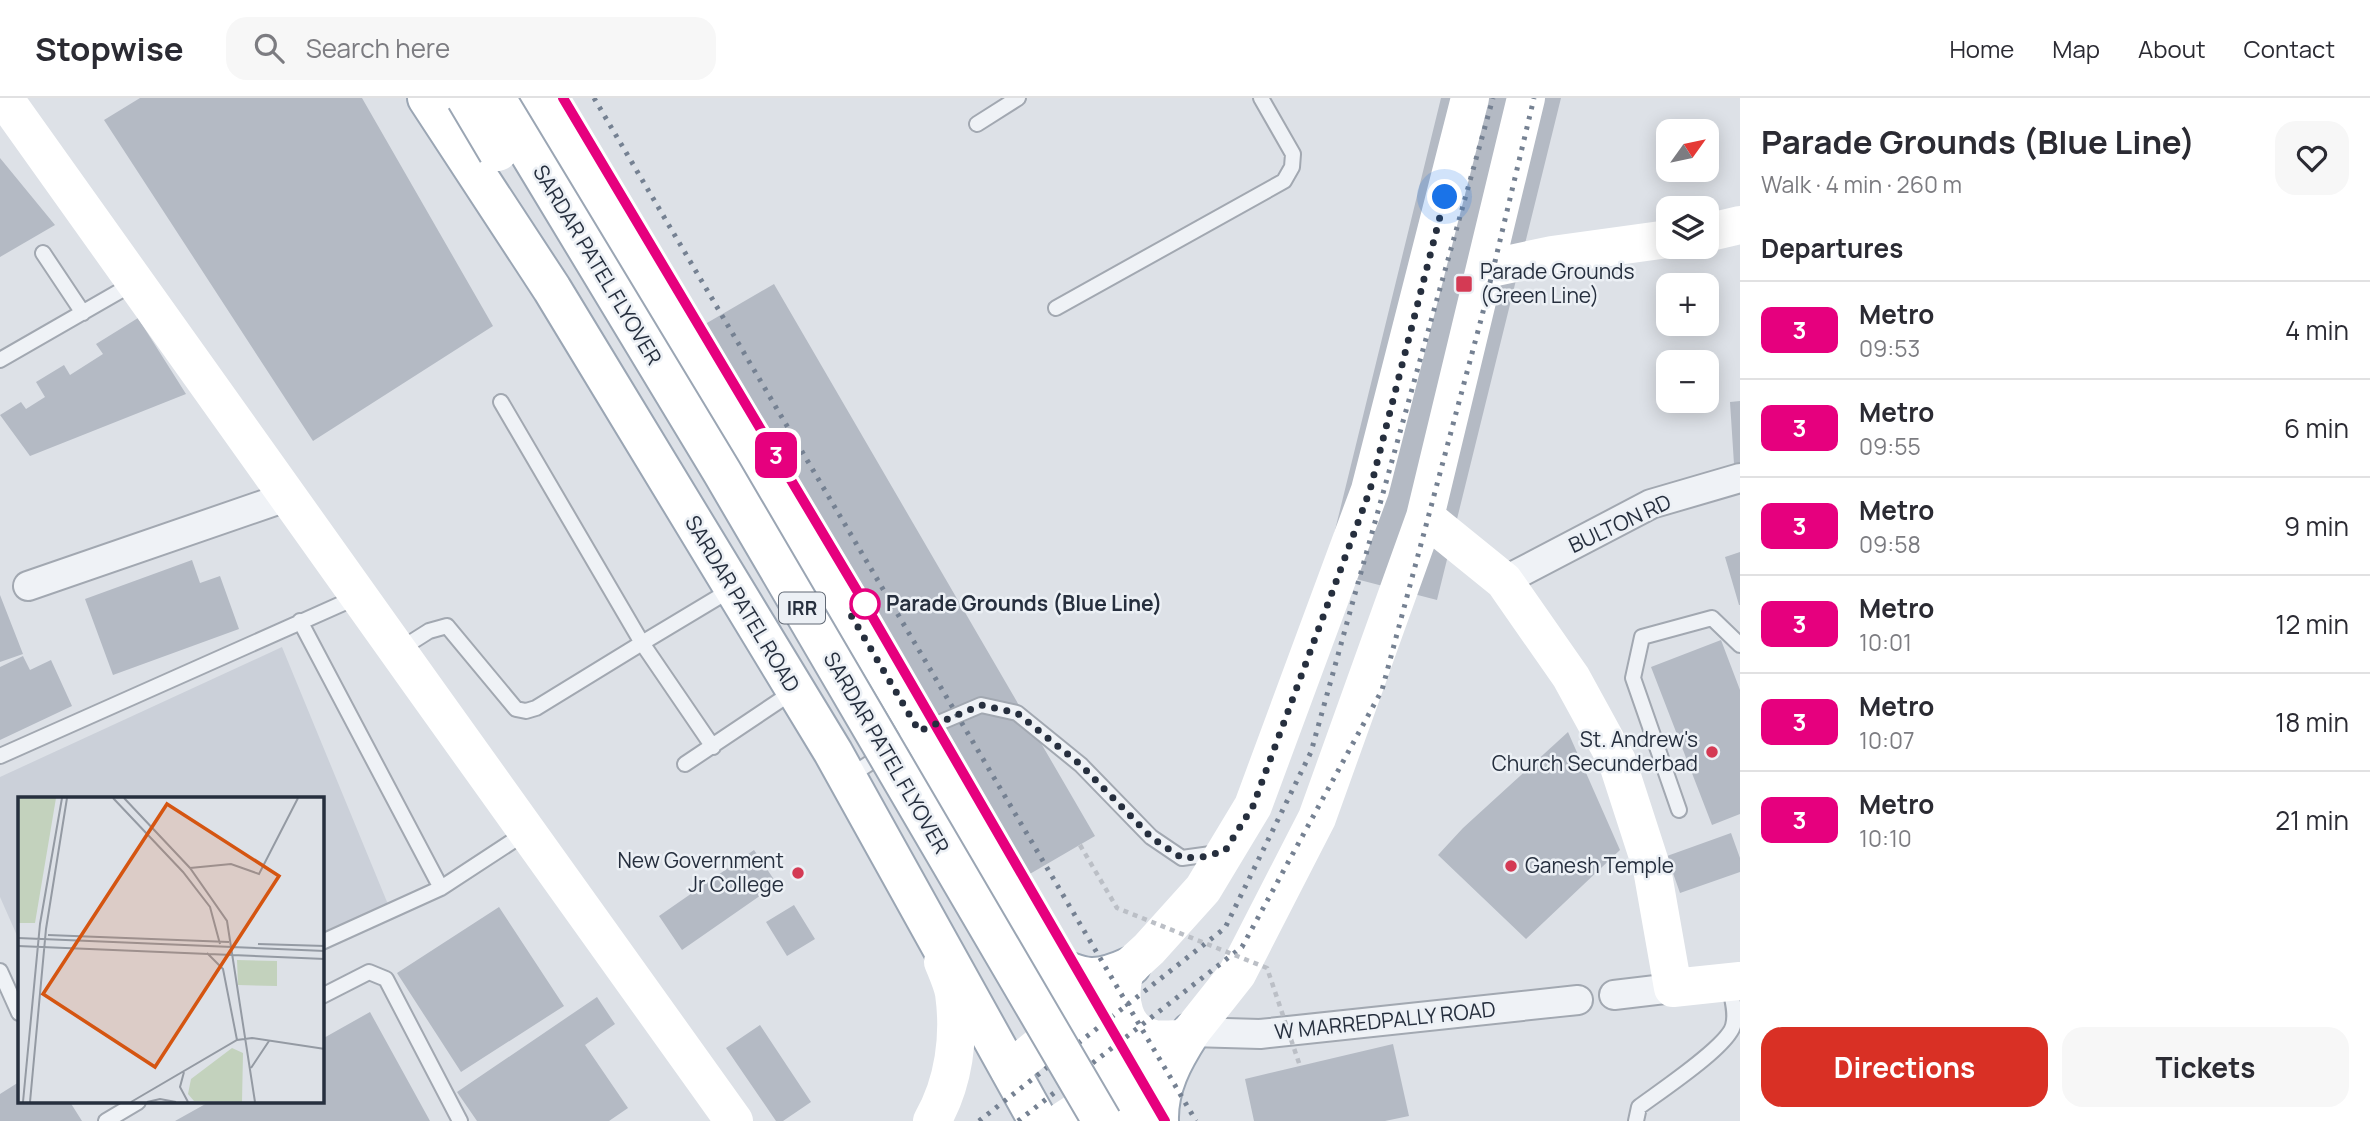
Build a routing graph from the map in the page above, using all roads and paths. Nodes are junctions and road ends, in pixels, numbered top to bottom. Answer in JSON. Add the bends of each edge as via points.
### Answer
{"nodes":[{"id":1,"x":4,"y":98,"type":"edge"},
{"id":2,"x":427,"y":98,"type":"edge"},
{"id":3,"x":466,"y":98,"type":"edge"},
{"id":4,"x":496,"y":98,"type":"edge"},
{"id":5,"x":537,"y":98,"type":"edge"},
{"id":6,"x":1018,"y":98,"type":"edge"},
{"id":7,"x":1261,"y":98,"type":"edge"},
{"id":8,"x":1470,"y":98,"type":"edge"},
{"id":9,"x":1526,"y":98,"type":"edge"},
{"id":10,"x":977,"y":124,"type":"dead end"},
{"id":11,"x":1740,"y":225,"type":"edge"},
{"id":12,"x":1719,"y":230,"type":"edge"},
{"id":13,"x":1656,"y":241,"type":"edge"},
{"id":14,"x":43,"y":253,"type":"dead end"},
{"id":15,"x":1487,"y":269,"type":"junction"},
{"id":16,"x":135,"y":282,"type":"junction"},
{"id":17,"x":1056,"y":308,"type":"dead end"},
{"id":18,"x":83,"y":313,"type":"junction"},
{"id":19,"x":0,"y":360,"type":"edge"},
{"id":20,"x":500,"y":402,"type":"dead end"},
{"id":21,"x":763,"y":466,"type":"junction"},
{"id":22,"x":1740,"y":478,"type":"edge"},
{"id":23,"x":289,"y":496,"type":"junction"},
{"id":24,"x":688,"y":513,"type":"junction"},
{"id":25,"x":1426,"y":517,"type":"junction"},
{"id":26,"x":1504,"y":581,"type":"junction"},
{"id":27,"x":27,"y":586,"type":"dead end"},
{"id":28,"x":733,"y":588,"type":"junction"},
{"id":29,"x":359,"y":596,"type":"junction"},
{"id":30,"x":300,"y":621,"type":"junction"},
{"id":31,"x":642,"y":643,"type":"junction"},
{"id":32,"x":1740,"y":645,"type":"edge"},
{"id":33,"x":398,"y":651,"type":"junction"},
{"id":34,"x":795,"y":690,"type":"junction"},
{"id":35,"x":919,"y":731,"type":"junction"},
{"id":36,"x":713,"y":747,"type":"junction"},
{"id":37,"x":0,"y":756,"type":"edge"},
{"id":38,"x":685,"y":764,"type":"dead end"},
{"id":39,"x":847,"y":777,"type":"junction"},
{"id":40,"x":1679,"y":810,"type":"dead end"},
{"id":41,"x":526,"y":833,"type":"junction"},
{"id":42,"x":1080,"y":845,"type":"dead end"},
{"id":43,"x":1225,"y":851,"type":"junction"},
{"id":44,"x":441,"y":888,"type":"junction"},
{"id":45,"x":934,"y":936,"type":"junction"},
{"id":46,"x":324,"y":941,"type":"edge"},
{"id":47,"x":1050,"y":963,"type":"junction"},
{"id":48,"x":1128,"y":969,"type":"junction"},
{"id":49,"x":0,"y":971,"type":"edge"},
{"id":50,"x":1734,"y":982,"type":"edge"},
{"id":51,"x":1673,"y":988,"type":"junction"},
{"id":52,"x":968,"y":994,"type":"junction"},
{"id":53,"x":324,"y":995,"type":"edge"},
{"id":54,"x":1615,"y":995,"type":"dead end"},
{"id":55,"x":1578,"y":1000,"type":"dead end"},
{"id":56,"x":18,"y":1011,"type":"edge"},
{"id":57,"x":1078,"y":1014,"type":"junction"},
{"id":58,"x":1187,"y":1035,"type":"junction"},
{"id":59,"x":1300,"y":1066,"type":"dead end"},
{"id":60,"x":1010,"y":1070,"type":"junction"},
{"id":61,"x":1118,"y":1086,"type":"junction"},
{"id":62,"x":135,"y":1104,"type":"edge"},
{"id":63,"x":106,"y":1121,"type":"edge"},
{"id":64,"x":460,"y":1121,"type":"edge"},
{"id":65,"x":734,"y":1121,"type":"edge"},
{"id":66,"x":932,"y":1121,"type":"edge"},
{"id":67,"x":1038,"y":1121,"type":"edge"},
{"id":68,"x":1063,"y":1121,"type":"edge"},
{"id":69,"x":1071,"y":1121,"type":"edge"},
{"id":70,"x":1102,"y":1121,"type":"edge"},
{"id":71,"x":1137,"y":1121,"type":"edge"},
{"id":72,"x":1159,"y":1121,"type":"edge"},
{"id":73,"x":1636,"y":1121,"type":"edge"}],
"edges":[{"from":1,"to":16,"type":"main road"},
{"from":2,"to":24,"type":"main road","name":"SARDAR PATEL ROAD","number":"IRR","via":[[552,289]]},
{"from":3,"to":69,"type":"main road","name":"SARDAR PATEL FLYOVER","number":"IRR","bridge":true,"via":[[706,496]]},
{"from":4,"to":70,"type":"main road","name":"SARDAR PATEL FLYOVER","number":"IRR","bridge":true,"via":[[722,472]]},
{"from":5,"to":21,"type":"main road","number":"IRR"},
{"from":6,"to":10,"type":"lane"},
{"from":7,"to":17,"type":"lane","via":[[1293,154],[1284,181]]},
{"from":8,"to":43,"type":"main road","via":[[1370,490],[1253,806]]},
{"from":9,"to":15,"type":"main road"},
{"from":11,"to":12,"type":"main road"},
{"from":13,"to":15,"type":"main road"},
{"from":14,"to":18,"type":"lane"},
{"from":15,"to":25,"type":"main road"},
{"from":16,"to":18,"type":"lane"},
{"from":16,"to":23,"type":"main road"},
{"from":18,"to":19,"type":"lane"},
{"from":20,"to":31,"type":"lane"},
{"from":21,"to":24,"type":"main road"},
{"from":21,"to":35,"type":"main road","number":"IRR"},
{"from":22,"to":26,"type":"street","name":"BULTON RD","via":[[1651,504]]},
{"from":23,"to":27,"type":"street"},
{"from":23,"to":29,"type":"main road"},
{"from":24,"to":28,"type":"main road","name":"SARDAR PATEL ROAD","number":"IRR"},
{"from":25,"to":26,"type":"main road"},
{"from":25,"to":58,"type":"main road","via":[[1317,818],[1237,974]]},
{"from":26,"to":51,"type":"main road","via":[[1571,677],[1617,761],[1652,869]]},
{"from":28,"to":31,"type":"lane"},
{"from":28,"to":34,"type":"main road","name":"SARDAR PATEL ROAD","number":"IRR"},
{"from":29,"to":30,"type":"lane"},
{"from":29,"to":33,"type":"main road"},
{"from":30,"to":37,"type":"lane"},
{"from":30,"to":44,"type":"lane"},
{"from":31,"to":33,"type":"lane","via":[[526,711],[516,709],[447,626],[429,631]]},
{"from":31,"to":36,"type":"lane"},
{"from":32,"to":40,"type":"lane","via":[[1712,618],[1643,637],[1633,678]]},
{"from":33,"to":41,"type":"main road"},
{"from":34,"to":36,"type":"lane"},
{"from":34,"to":39,"type":"main road","name":"SARDAR PATEL ROAD","number":"IRR"},
{"from":35,"to":39,"type":"lane"},
{"from":35,"to":43,"type":"lane","via":[[981,705],[1017,713],[1081,765],[1152,838],[1182,858]]},
{"from":35,"to":47,"type":"main road","number":"IRR"},
{"from":36,"to":38,"type":"lane"},
{"from":39,"to":45,"type":"main road","name":"SARDAR PATEL ROAD","number":"IRR"},
{"from":41,"to":44,"type":"lane"},
{"from":41,"to":65,"type":"main road"},
{"from":42,"to":59,"type":"path","bridge":true,"via":[[1117,908],[1267,968]]},
{"from":43,"to":48,"type":"main road","via":[[1203,889]]},
{"from":44,"to":46,"type":"lane"},
{"from":45,"to":52,"type":"main road","name":"SARDAR PATEL ROAD","number":"IRR"},
{"from":45,"to":66,"type":"main road","via":[[954,991],[956,1048],[942,1103]]},
{"from":47,"to":48,"type":"main road","via":[[1085,978],[1109,977]]},
{"from":47,"to":52,"type":"main road","number":"IRR","via":[[1045,999],[1028,1015],[1005,1020],[983,1012]]},
{"from":47,"to":57,"type":"main road","number":"IRR"},
{"from":48,"to":57,"type":"main road"},
{"from":48,"to":58,"type":"main road","via":[[1121,986],[1121,1008],[1133,1028],[1152,1039]]},
{"from":49,"to":56,"type":"lane"},
{"from":50,"to":51,"type":"main road"},
{"from":50,"to":73,"type":"lane","via":[[1733,1028],[1721,1044],[1639,1107]]},
{"from":51,"to":54,"type":"street"},
{"from":52,"to":60,"type":"main road","name":"SARDAR PATEL ROAD","number":"IRR"},
{"from":53,"to":64,"type":"lane","via":[[369,972],[386,979]]},
{"from":55,"to":58,"type":"street","name":"W MARREDPALLY ROAD","via":[[1260,1034]]},
{"from":57,"to":60,"type":"main road"},
{"from":57,"to":61,"type":"main road","number":"IRR"},
{"from":58,"to":61,"type":"main road"},
{"from":58,"to":72,"type":"main road","via":[[1170,1064],[1158,1105]]},
{"from":60,"to":67,"type":"main road","name":"SARDAR PATEL ROAD","number":"IRR"},
{"from":61,"to":68,"type":"main road"},
{"from":61,"to":71,"type":"main road","number":"IRR"},
{"from":62,"to":63,"type":"lane"}]}
